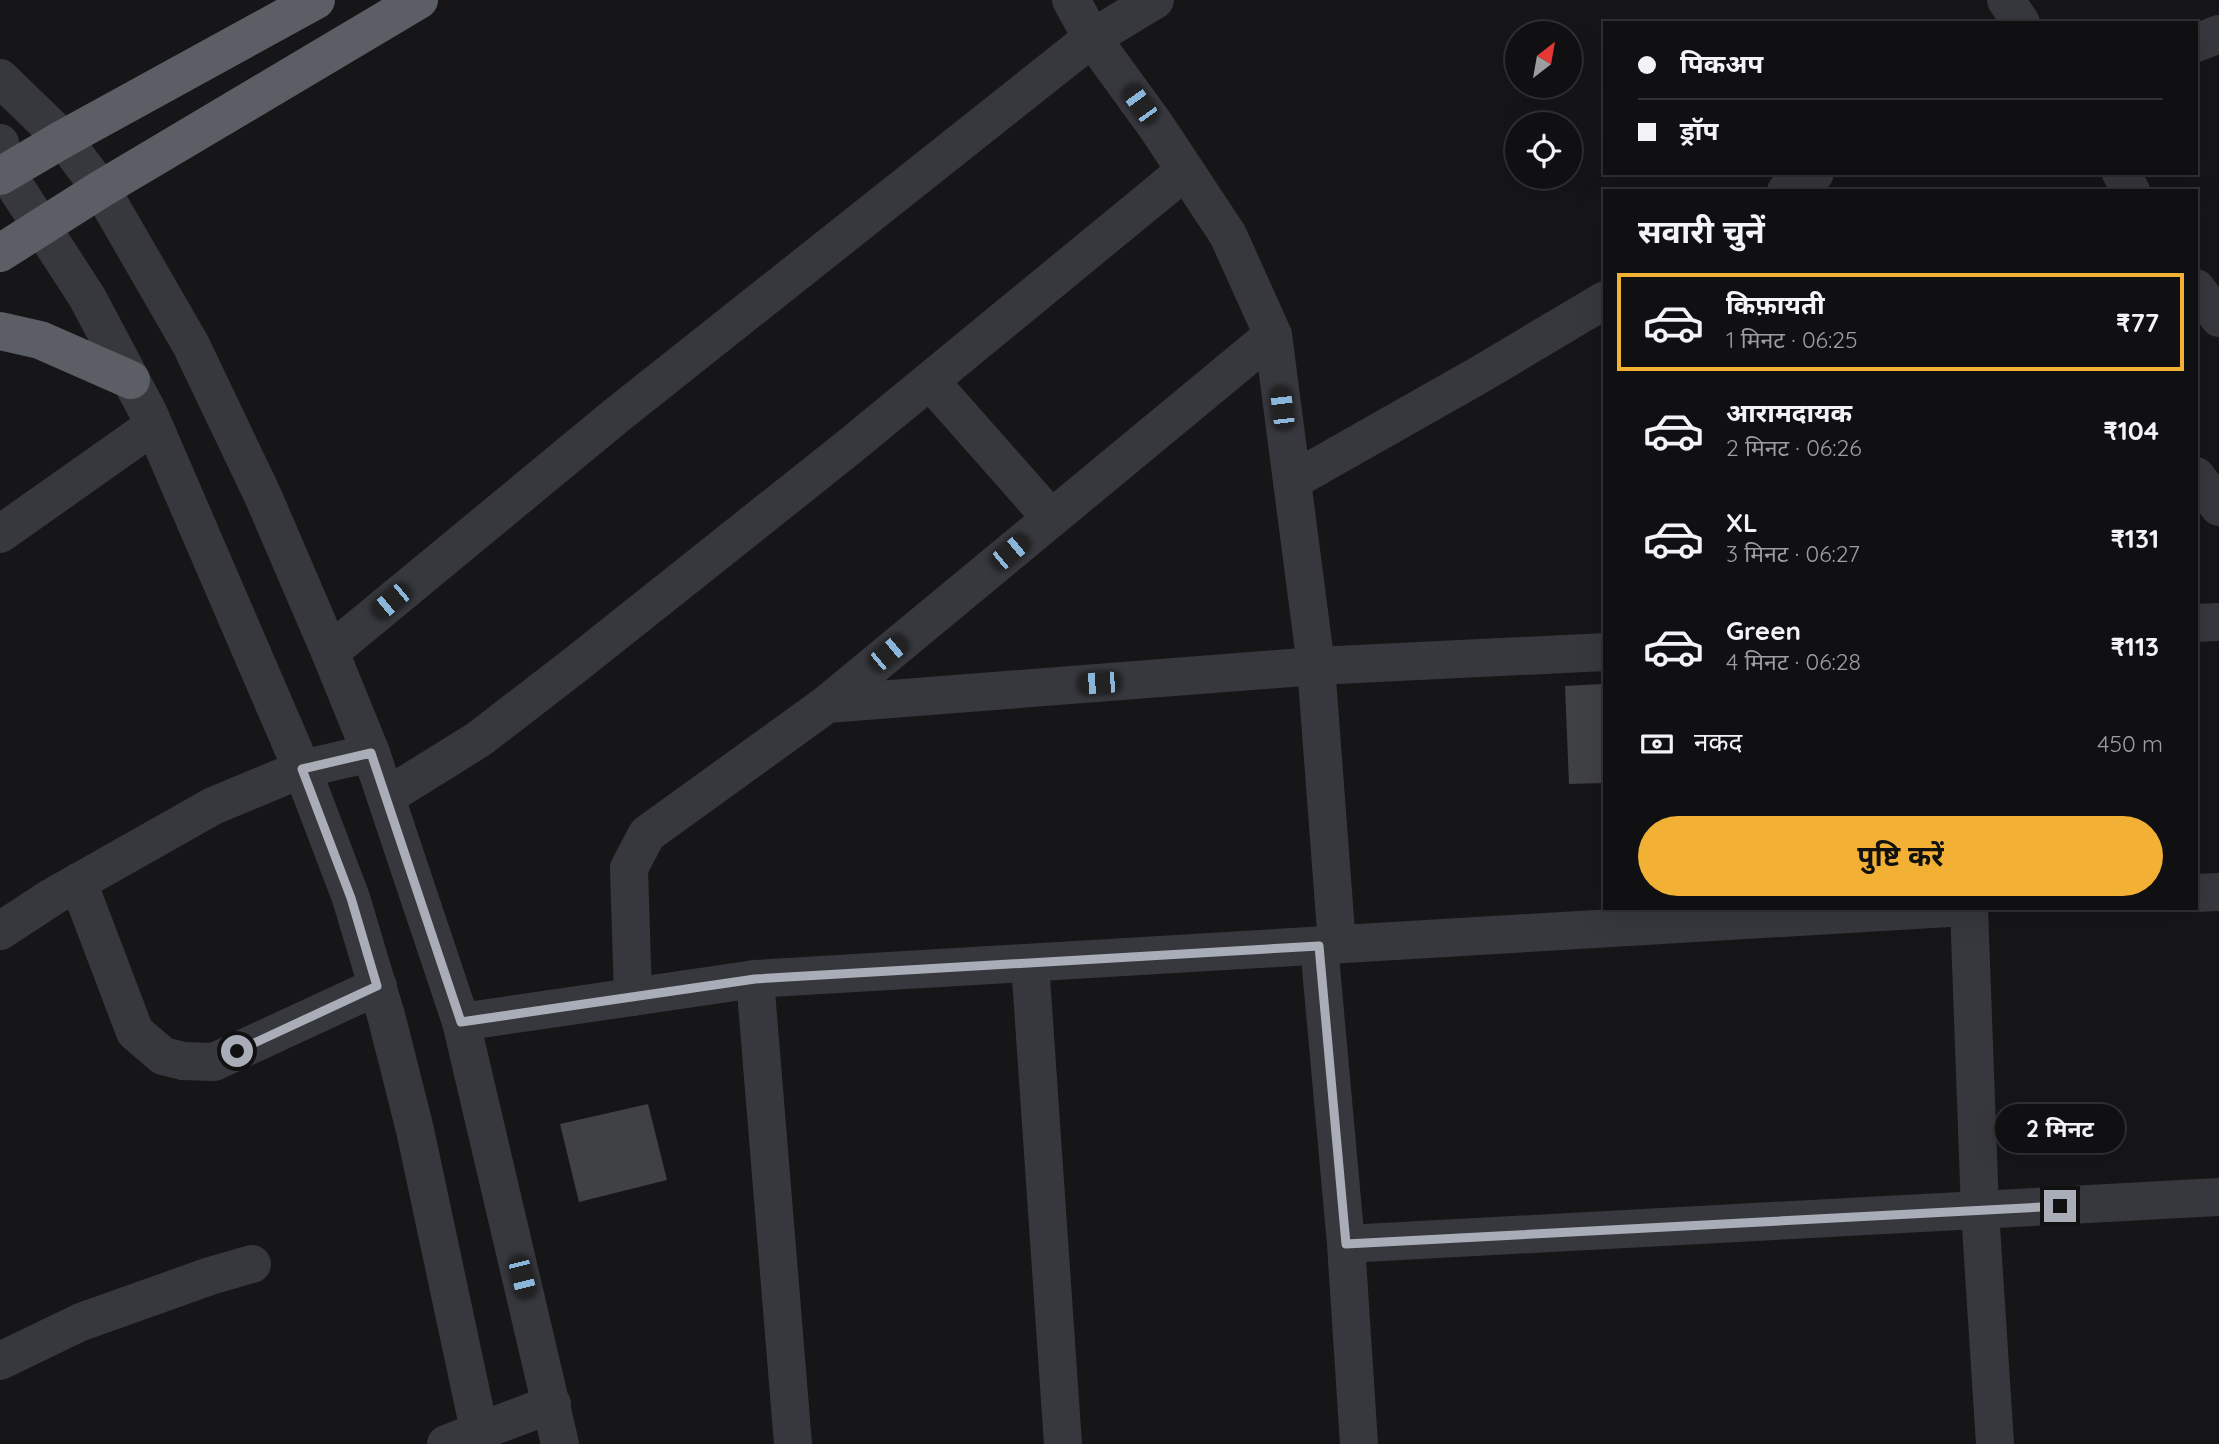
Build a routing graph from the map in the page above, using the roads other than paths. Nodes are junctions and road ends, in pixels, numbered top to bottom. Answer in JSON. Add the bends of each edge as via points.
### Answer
{"nodes":[{"id":1,"x":316,"y":0,"type":"edge"},
{"id":2,"x":419,"y":0,"type":"edge"},
{"id":3,"x":1071,"y":0,"type":"edge"},
{"id":4,"x":1155,"y":0,"type":"edge"},
{"id":5,"x":2006,"y":0,"type":"edge"},
{"id":6,"x":2020,"y":21,"type":"edge"},
{"id":7,"x":2219,"y":34,"type":"edge"},
{"id":8,"x":1091,"y":38,"type":"junction"},
{"id":9,"x":2198,"y":42,"type":"edge"},
{"id":10,"x":0,"y":78,"type":"edge"},
{"id":11,"x":62,"y":139,"type":"junction"},
{"id":12,"x":2,"y":164,"type":"edge"},
{"id":13,"x":1185,"y":170,"type":"junction"},
{"id":14,"x":1812,"y":175,"type":"edge"},
{"id":15,"x":101,"y":189,"type":"junction"},
{"id":16,"x":1789,"y":189,"type":"edge"},
{"id":17,"x":43,"y":226,"type":"junction"},
{"id":18,"x":0,"y":253,"type":"edge"},
{"id":19,"x":1603,"y":301,"type":"edge"},
{"id":20,"x":0,"y":331,"type":"edge"},
{"id":21,"x":1272,"y":335,"type":"junction"},
{"id":22,"x":131,"y":380,"type":"junction"},
{"id":23,"x":930,"y":380,"type":"junction"},
{"id":24,"x":153,"y":426,"type":"junction"},
{"id":25,"x":2198,"y":479,"type":"edge"},
{"id":26,"x":1292,"y":481,"type":"junction"},
{"id":27,"x":2219,"y":507,"type":"edge"},
{"id":28,"x":1051,"y":518,"type":"junction"},
{"id":29,"x":0,"y":534,"type":"edge"},
{"id":30,"x":2219,"y":622,"type":"edge"},
{"id":31,"x":2198,"y":623,"type":"edge"},
{"id":32,"x":330,"y":652,"type":"junction"},
{"id":33,"x":1603,"y":652,"type":"edge"},
{"id":34,"x":1316,"y":666,"type":"junction"},
{"id":35,"x":827,"y":704,"type":"junction"},
{"id":36,"x":371,"y":753,"type":"junction"},
{"id":37,"x":302,"y":769,"type":"junction"},
{"id":38,"x":386,"y":797,"type":"junction"},
{"id":39,"x":78,"y":882,"type":"junction"},
{"id":40,"x":2219,"y":892,"type":"edge"},
{"id":41,"x":2198,"y":893,"type":"edge"},
{"id":42,"x":1915,"y":910,"type":"edge"},
{"id":43,"x":1969,"y":910,"type":"edge"},
{"id":44,"x":0,"y":931,"type":"edge"},
{"id":45,"x":1328,"y":945,"type":"junction"},
{"id":46,"x":1030,"y":963,"type":"junction"},
{"id":47,"x":755,"y":979,"type":"junction"},
{"id":48,"x":377,"y":986,"type":"junction"},
{"id":49,"x":633,"y":997,"type":"junction"},
{"id":50,"x":461,"y":1022,"type":"junction"},
{"id":51,"x":2219,"y":1197,"type":"edge"},
{"id":52,"x":1980,"y":1211,"type":"junction"},
{"id":53,"x":1346,"y":1244,"type":"junction"},
{"id":54,"x":252,"y":1264,"type":"dead end"},
{"id":55,"x":0,"y":1361,"type":"edge"},
{"id":56,"x":552,"y":1404,"type":"junction"},
{"id":57,"x":470,"y":1440,"type":"edge"},
{"id":58,"x":560,"y":1444,"type":"edge"},
{"id":59,"x":793,"y":1444,"type":"edge"},
{"id":60,"x":1063,"y":1444,"type":"edge"},
{"id":61,"x":1359,"y":1444,"type":"edge"},
{"id":62,"x":1995,"y":1444,"type":"edge"}],
"edges":[{"from":1,"to":11,"type":"highway"},
{"from":2,"to":15,"type":"highway"},
{"from":3,"to":8,"type":"street"},
{"from":4,"to":8,"type":"street"},
{"from":5,"to":6,"type":"street"},
{"from":7,"to":9,"type":"street"},
{"from":8,"to":13,"type":"street"},
{"from":8,"to":32,"type":"street","via":[[617,415]]},
{"from":10,"to":11,"type":"street"},
{"from":11,"to":12,"type":"highway"},
{"from":11,"to":15,"type":"street"},
{"from":12,"to":17,"type":"street"},
{"from":13,"to":21,"type":"street","via":[[1228,235]]},
{"from":13,"to":23,"type":"street"},
{"from":14,"to":16,"type":"street"},
{"from":15,"to":17,"type":"highway"},
{"from":15,"to":32,"type":"street","via":[[191,345]]},
{"from":17,"to":18,"type":"highway"},
{"from":17,"to":22,"type":"street"},
{"from":19,"to":26,"type":"street"},
{"from":20,"to":22,"type":"highway","via":[[40,340]]},
{"from":21,"to":26,"type":"street"},
{"from":21,"to":28,"type":"street"},
{"from":22,"to":24,"type":"street"},
{"from":23,"to":28,"type":"street"},
{"from":23,"to":38,"type":"street","via":[[489,731]]},
{"from":24,"to":29,"type":"street"},
{"from":24,"to":37,"type":"street"},
{"from":25,"to":27,"type":"street"},
{"from":26,"to":34,"type":"street"},
{"from":28,"to":35,"type":"street"},
{"from":30,"to":31,"type":"street"},
{"from":32,"to":36,"type":"street"},
{"from":33,"to":34,"type":"street"},
{"from":34,"to":35,"type":"street"},
{"from":34,"to":45,"type":"street"},
{"from":35,"to":49,"type":"street","via":[[647,834],[629,868]]},
{"from":36,"to":37,"type":"street"},
{"from":36,"to":38,"type":"street"},
{"from":37,"to":39,"type":"street","via":[[213,806]]},
{"from":37,"to":48,"type":"street","via":[[351,898]]},
{"from":38,"to":50,"type":"street"},
{"from":39,"to":44,"type":"street"},
{"from":39,"to":48,"type":"street","via":[[135,1032],[163,1056],[183,1062],[214,1062]]},
{"from":40,"to":41,"type":"street"},
{"from":42,"to":45,"type":"street"},
{"from":43,"to":52,"type":"street"},
{"from":45,"to":46,"type":"street"},
{"from":45,"to":53,"type":"street"},
{"from":46,"to":47,"type":"street"},
{"from":46,"to":60,"type":"street"},
{"from":47,"to":49,"type":"street"},
{"from":47,"to":59,"type":"street"},
{"from":48,"to":57,"type":"street","via":[[415,1130]]},
{"from":49,"to":50,"type":"street"},
{"from":50,"to":56,"type":"street"},
{"from":51,"to":52,"type":"street"},
{"from":52,"to":53,"type":"street"},
{"from":52,"to":62,"type":"street"},
{"from":53,"to":61,"type":"street"},
{"from":54,"to":55,"type":"street","via":[[81,1322]]},
{"from":56,"to":57,"type":"street"},
{"from":56,"to":58,"type":"street"}]}
